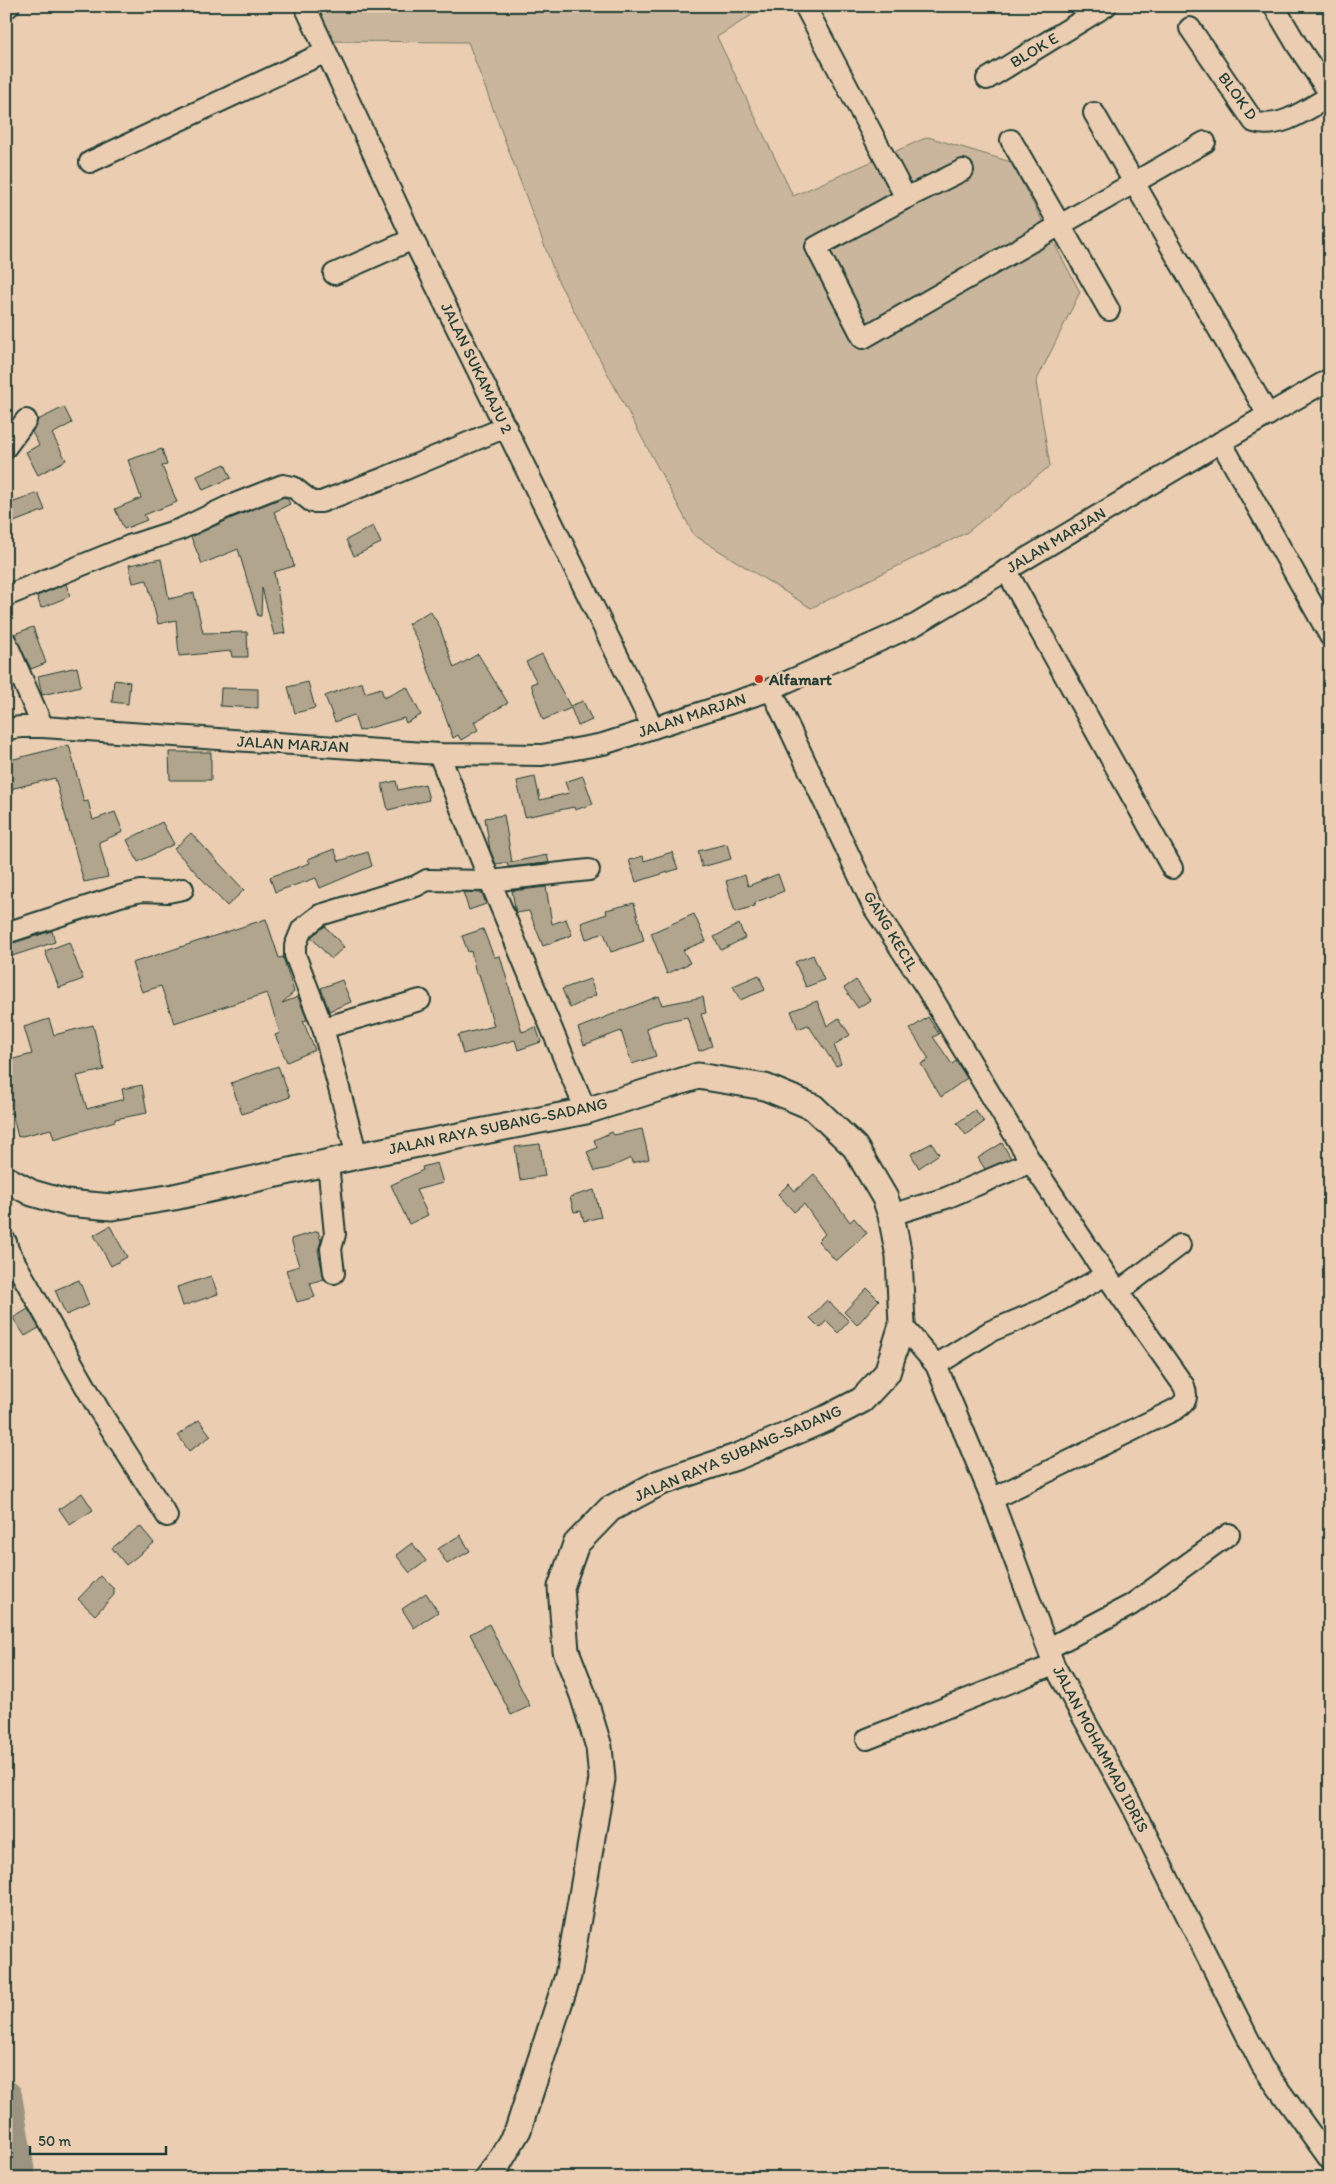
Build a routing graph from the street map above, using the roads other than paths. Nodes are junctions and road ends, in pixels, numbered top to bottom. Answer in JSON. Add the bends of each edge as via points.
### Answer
{"nodes":[{"id":1,"x":305,"y":6,"type":"edge"},
{"id":2,"x":806,"y":6,"type":"edge"},
{"id":3,"x":1106,"y":6,"type":"edge"},
{"id":4,"x":1274,"y":6,"type":"edge"},
{"id":5,"x":1190,"y":28,"type":"dead end"},
{"id":6,"x":326,"y":52,"type":"junction"},
{"id":7,"x":987,"y":79,"type":"dead end"},
{"id":8,"x":1330,"y":95,"type":"edge"},
{"id":9,"x":1094,"y":113,"type":"dead end"},
{"id":10,"x":1012,"y":140,"type":"dead end"},
{"id":11,"x":1205,"y":142,"type":"dead end"},
{"id":12,"x":90,"y":162,"type":"dead end"},
{"id":13,"x":963,"y":170,"type":"dead end"},
{"id":14,"x":1134,"y":182,"type":"junction"},
{"id":15,"x":906,"y":198,"type":"junction"},
{"id":16,"x":1060,"y":225,"type":"junction"},
{"id":17,"x":413,"y":239,"type":"junction"},
{"id":18,"x":334,"y":274,"type":"dead end"},
{"id":19,"x":1109,"y":310,"type":"dead end"},
{"id":20,"x":1330,"y":379,"type":"edge"},
{"id":21,"x":1268,"y":414,"type":"junction"},
{"id":22,"x":26,"y":420,"type":"dead end"},
{"id":23,"x":506,"y":427,"type":"junction"},
{"id":24,"x":1221,"y":442,"type":"junction"},
{"id":25,"x":6,"y":447,"type":"edge"},
{"id":26,"x":1006,"y":570,"type":"junction"},
{"id":27,"x":6,"y":596,"type":"edge"},
{"id":28,"x":1330,"y":636,"type":"edge"},
{"id":29,"x":6,"y":642,"type":"edge"},
{"id":30,"x":771,"y":689,"type":"junction"},
{"id":31,"x":43,"y":727,"type":"junction"},
{"id":32,"x":653,"y":728,"type":"junction"},
{"id":33,"x":6,"y":729,"type":"edge"},
{"id":34,"x":439,"y":754,"type":"junction"},
{"id":35,"x":1172,"y":868,"type":"dead end"},
{"id":36,"x":589,"y":870,"type":"dead end"},
{"id":37,"x":490,"y":881,"type":"junction"},
{"id":38,"x":183,"y":889,"type":"dead end"},
{"id":39,"x":6,"y":932,"type":"edge"},
{"id":40,"x":420,"y":1000,"type":"dead end"},
{"id":41,"x":323,"y":1028,"type":"junction"},
{"id":42,"x":586,"y":1111,"type":"junction"},
{"id":43,"x":357,"y":1156,"type":"junction"},
{"id":44,"x":1031,"y":1162,"type":"junction"},
{"id":45,"x":328,"y":1163,"type":"junction"},
{"id":46,"x":6,"y":1179,"type":"edge"},
{"id":47,"x":891,"y":1215,"type":"junction"},
{"id":48,"x":6,"y":1242,"type":"edge"},
{"id":49,"x":1180,"y":1245,"type":"dead end"},
{"id":50,"x":334,"y":1273,"type":"dead end"},
{"id":51,"x":1106,"y":1275,"type":"junction"},
{"id":52,"x":1118,"y":1292,"type":"junction"},
{"id":53,"x":902,"y":1325,"type":"junction"},
{"id":54,"x":936,"y":1365,"type":"junction"},
{"id":55,"x":992,"y":1499,"type":"junction"},
{"id":56,"x":167,"y":1516,"type":"dead end"},
{"id":57,"x":1229,"y":1534,"type":"dead end"},
{"id":58,"x":1052,"y":1656,"type":"junction"},
{"id":59,"x":867,"y":1738,"type":"dead end"},
{"id":60,"x":1330,"y":2160,"type":"edge"},
{"id":61,"x":488,"y":2178,"type":"edge"}],
"edges":[{"from":1,"to":6,"type":"street","name":"JALAN SUKAMAJU 2"},
{"from":2,"to":15,"type":"street"},
{"from":3,"to":7,"type":"street","name":"BLOK E"},
{"from":4,"to":8,"type":"street"},
{"from":5,"to":8,"type":"street","name":"BLOK D","via":[[1254,122],[1264,126],[1277,123]]},
{"from":6,"to":12,"type":"street"},
{"from":6,"to":17,"type":"street","name":"JALAN SUKAMAJU 2"},
{"from":9,"to":14,"type":"street"},
{"from":10,"to":16,"type":"street"},
{"from":11,"to":14,"type":"street"},
{"from":13,"to":15,"type":"street"},
{"from":14,"to":16,"type":"street"},
{"from":14,"to":21,"type":"street"},
{"from":15,"to":16,"type":"street","via":[[816,247],[863,338]]},
{"from":16,"to":19,"type":"street"},
{"from":17,"to":18,"type":"street"},
{"from":17,"to":23,"type":"street","name":"JALAN SUKAMAJU 2"},
{"from":20,"to":21,"type":"street","name":"JALAN MARJAN"},
{"from":21,"to":24,"type":"street","name":"JALAN MARJAN"},
{"from":22,"to":25,"type":"street"},
{"from":23,"to":27,"type":"street","via":[[321,502],[312,502],[293,487],[283,485],[181,529],[129,546]]},
{"from":23,"to":32,"type":"street","name":"JALAN SUKAMAJU 2"},
{"from":24,"to":26,"type":"street","name":"JALAN MARJAN"},
{"from":24,"to":28,"type":"street"},
{"from":26,"to":30,"type":"street","name":"JALAN MARJAN","via":[[915,625]]},
{"from":26,"to":35,"type":"street"},
{"from":29,"to":31,"type":"street"},
{"from":30,"to":32,"type":"street","name":"JALAN MARJAN"},
{"from":30,"to":44,"type":"street","name":"GANG KECIL","via":[[874,908]]},
{"from":31,"to":33,"type":"street","name":"JALAN MARJAN"},
{"from":31,"to":34,"type":"street","name":"JALAN MARJAN"},
{"from":32,"to":34,"type":"street","name":"JALAN MARJAN","via":[[603,744],[542,755]]},
{"from":34,"to":37,"type":"street"},
{"from":36,"to":37,"type":"street"},
{"from":37,"to":41,"type":"street","via":[[426,880],[416,886],[320,915],[310,922],[297,938],[295,955]]},
{"from":37,"to":42,"type":"street"},
{"from":38,"to":39,"type":"street","via":[[141,891],[120,896]]},
{"from":40,"to":41,"type":"street"},
{"from":41,"to":43,"type":"street"},
{"from":42,"to":43,"type":"main road","name":"JALAN RAYA SUBANG-SADANG"},
{"from":42,"to":47,"type":"main road","name":"JALAN RAYA SUBANG-SADANG","via":[[698,1076],[765,1087],[813,1107],[855,1147],[885,1198]]},
{"from":43,"to":45,"type":"main road","name":"JALAN RAYA SUBANG-SADANG"},
{"from":44,"to":47,"type":"street","via":[[946,1198]]},
{"from":44,"to":51,"type":"street","name":"GANG KECIL"},
{"from":45,"to":46,"type":"main road","name":"JALAN RAYA SUBANG-SADANG","via":[[174,1197],[112,1207],[67,1203],[32,1193]]},
{"from":45,"to":50,"type":"street"},
{"from":47,"to":53,"type":"main road","name":"JALAN RAYA SUBANG-SADANG","via":[[899,1256]]},
{"from":48,"to":56,"type":"street","via":[[99,1410]]},
{"from":49,"to":52,"type":"street"},
{"from":51,"to":52,"type":"street","name":"GANG KECIL"},
{"from":51,"to":54,"type":"street","via":[[1044,1309],[991,1331]]},
{"from":52,"to":55,"type":"street","name":"GANG KECIL","via":[[1184,1386],[1188,1394],[1186,1401],[1176,1409]]},
{"from":53,"to":54,"type":"street","name":"JALAN MOHAMMAD IDRIS"},
{"from":53,"to":61,"type":"main road","name":"JALAN RAYA SUBANG-SADANG","via":[[888,1373],[862,1400],[739,1456],[651,1488],[610,1509],[576,1544],[561,1587],[566,1651],[599,1748],[602,1779],[568,1976],[518,2130]]},
{"from":54,"to":55,"type":"street","name":"JALAN MOHAMMAD IDRIS"},
{"from":55,"to":58,"type":"street","name":"JALAN MOHAMMAD IDRIS"},
{"from":57,"to":58,"type":"street","via":[[1131,1605]]},
{"from":58,"to":59,"type":"street"},
{"from":58,"to":60,"type":"street","name":"JALAN MOHAMMAD IDRIS","via":[[1130,1802],[1262,2066]]}]}
